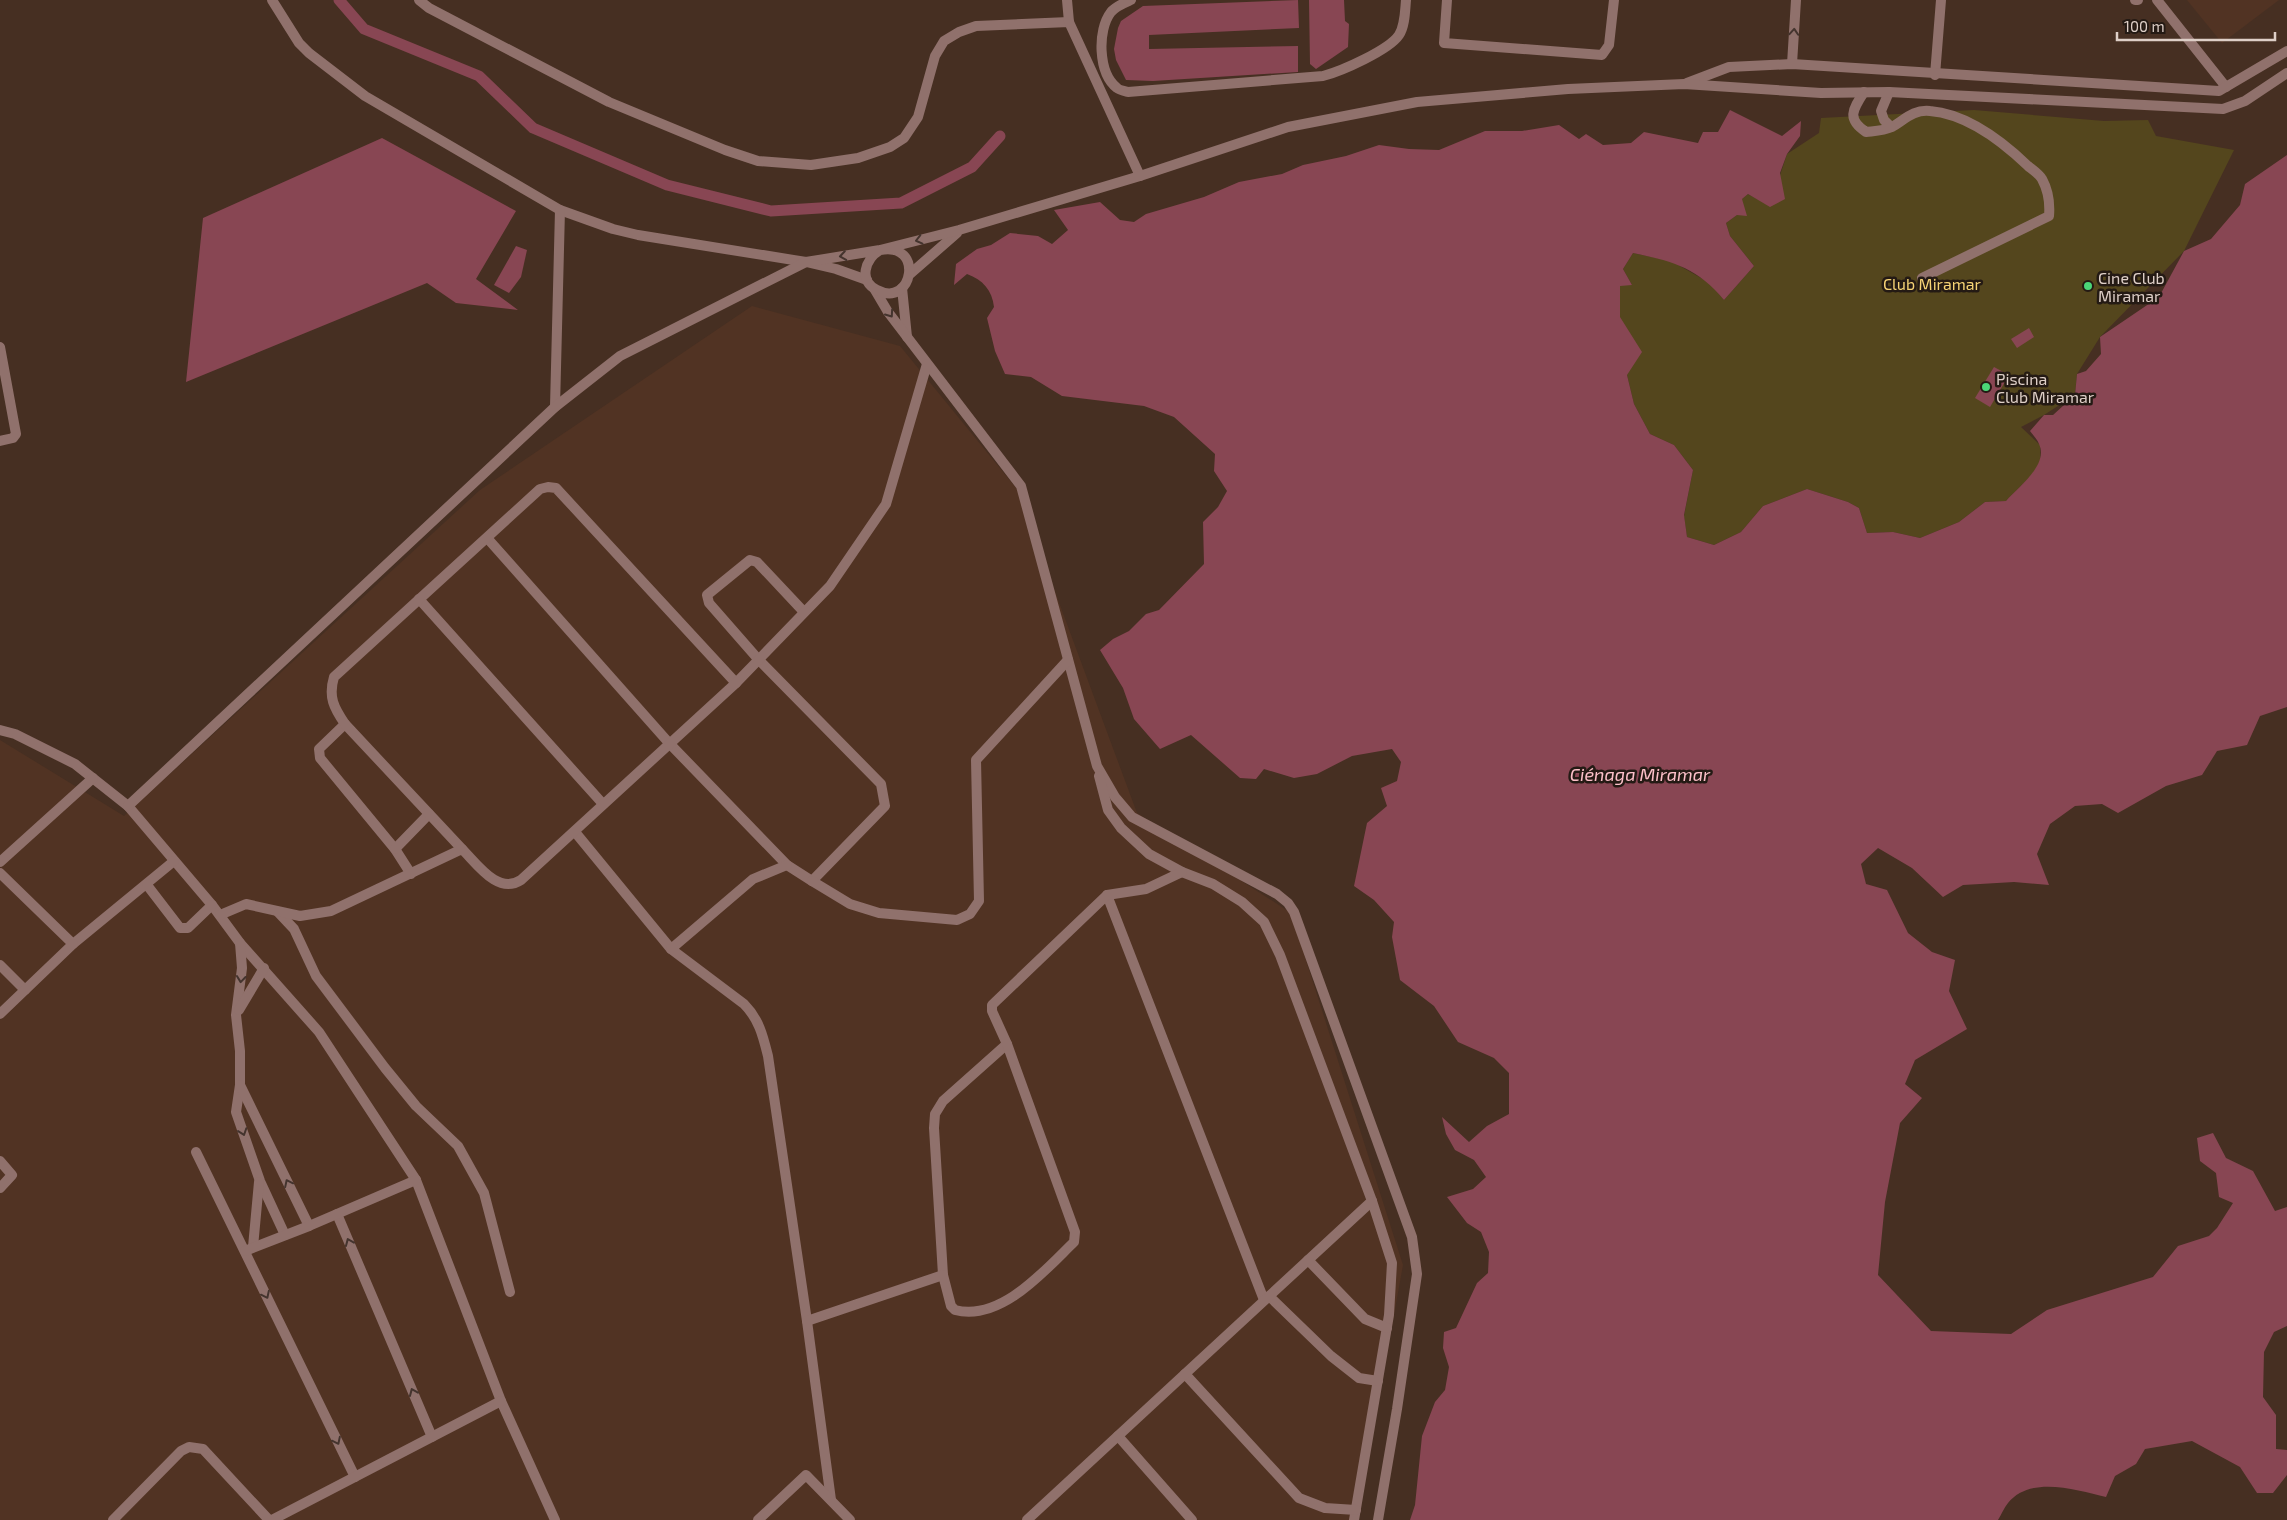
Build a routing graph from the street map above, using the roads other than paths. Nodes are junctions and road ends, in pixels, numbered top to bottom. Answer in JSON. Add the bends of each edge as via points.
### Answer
{"nodes":[{"id":1,"x":272,"y":0,"type":"edge"},
{"id":2,"x":419,"y":0,"type":"edge"},
{"id":3,"x":1067,"y":0,"type":"edge"},
{"id":4,"x":1131,"y":0,"type":"edge"},
{"id":5,"x":1406,"y":0,"type":"edge"},
{"id":6,"x":1447,"y":0,"type":"edge"},
{"id":7,"x":1614,"y":0,"type":"edge"},
{"id":8,"x":1796,"y":0,"type":"edge"},
{"id":9,"x":1940,"y":0,"type":"edge"},
{"id":10,"x":2157,"y":0,"type":"edge"},
{"id":11,"x":1069,"y":22,"type":"junction"},
{"id":12,"x":2287,"y":51,"type":"edge"},
{"id":13,"x":1792,"y":64,"type":"junction"},
{"id":14,"x":2287,"y":73,"type":"edge"},
{"id":15,"x":1935,"y":75,"type":"junction"},
{"id":16,"x":1684,"y":84,"type":"junction"},
{"id":17,"x":2226,"y":87,"type":"junction"},
{"id":18,"x":1864,"y":92,"type":"junction"},
{"id":19,"x":1889,"y":92,"type":"junction"},
{"id":20,"x":1891,"y":127,"type":"junction"},
{"id":21,"x":1140,"y":176,"type":"junction"},
{"id":22,"x":560,"y":210,"type":"junction"},
{"id":23,"x":959,"y":230,"type":"junction"},
{"id":24,"x":880,"y":250,"type":"junction"},
{"id":25,"x":806,"y":262,"type":"junction"},
{"id":26,"x":910,"y":274,"type":"junction"},
{"id":27,"x":1922,"y":278,"type":"dead end"},
{"id":28,"x":867,"y":280,"type":"junction"},
{"id":29,"x":902,"y":288,"type":"junction"},
{"id":30,"x":875,"y":290,"type":"junction"},
{"id":31,"x":907,"y":338,"type":"junction"},
{"id":32,"x":0,"y":346,"type":"edge"},
{"id":33,"x":927,"y":364,"type":"junction"},
{"id":34,"x":555,"y":407,"type":"junction"},
{"id":35,"x":0,"y":441,"type":"edge"},
{"id":36,"x":488,"y":539,"type":"junction"},
{"id":37,"x":419,"y":599,"type":"junction"},
{"id":38,"x":804,"y":612,"type":"junction"},
{"id":39,"x":758,"y":659,"type":"junction"},
{"id":40,"x":1068,"y":660,"type":"junction"},
{"id":41,"x":736,"y":683,"type":"junction"},
{"id":42,"x":345,"y":724,"type":"junction"},
{"id":43,"x":0,"y":730,"type":"edge"},
{"id":44,"x":669,"y":743,"type":"junction"},
{"id":45,"x":1097,"y":766,"type":"junction"},
{"id":46,"x":93,"y":778,"type":"junction"},
{"id":47,"x":603,"y":804,"type":"junction"},
{"id":48,"x":128,"y":806,"type":"junction"},
{"id":49,"x":429,"y":814,"type":"junction"},
{"id":50,"x":575,"y":832,"type":"junction"},
{"id":51,"x":395,"y":849,"type":"junction"},
{"id":52,"x":462,"y":849,"type":"junction"},
{"id":53,"x":174,"y":860,"type":"junction"},
{"id":54,"x":0,"y":862,"type":"edge"},
{"id":55,"x":787,"y":865,"type":"junction"},
{"id":56,"x":1182,"y":872,"type":"junction"},
{"id":57,"x":0,"y":873,"type":"edge"},
{"id":58,"x":411,"y":874,"type":"junction"},
{"id":59,"x":812,"y":881,"type":"junction"},
{"id":60,"x":147,"y":885,"type":"junction"},
{"id":61,"x":1107,"y":895,"type":"junction"},
{"id":62,"x":212,"y":905,"type":"junction"},
{"id":63,"x":277,"y":911,"type":"junction"},
{"id":64,"x":220,"y":915,"type":"junction"},
{"id":65,"x":240,"y":943,"type":"junction"},
{"id":66,"x":73,"y":944,"type":"junction"},
{"id":67,"x":671,"y":949,"type":"junction"},
{"id":68,"x":0,"y":965,"type":"edge"},
{"id":69,"x":264,"y":968,"type":"junction"},
{"id":70,"x":25,"y":990,"type":"junction"},
{"id":71,"x":0,"y":1014,"type":"edge"},
{"id":72,"x":236,"y":1015,"type":"junction"},
{"id":73,"x":1007,"y":1044,"type":"junction"},
{"id":74,"x":240,"y":1085,"type":"junction"},
{"id":75,"x":196,"y":1152,"type":"dead end"},
{"id":76,"x":0,"y":1161,"type":"edge"},
{"id":77,"x":416,"y":1180,"type":"junction"},
{"id":78,"x":260,"y":1181,"type":"junction"},
{"id":79,"x":0,"y":1188,"type":"edge"},
{"id":80,"x":1372,"y":1201,"type":"junction"},
{"id":81,"x":338,"y":1214,"type":"junction"},
{"id":82,"x":309,"y":1226,"type":"junction"},
{"id":83,"x":285,"y":1236,"type":"junction"},
{"id":84,"x":249,"y":1249,"type":"junction"},
{"id":85,"x":1308,"y":1260,"type":"junction"},
{"id":86,"x":943,"y":1275,"type":"junction"},
{"id":87,"x":510,"y":1292,"type":"dead end"},
{"id":88,"x":1267,"y":1298,"type":"junction"},
{"id":89,"x":808,"y":1321,"type":"junction"},
{"id":90,"x":1387,"y":1328,"type":"junction"},
{"id":91,"x":1185,"y":1374,"type":"junction"},
{"id":92,"x":1378,"y":1381,"type":"junction"},
{"id":93,"x":501,"y":1401,"type":"junction"},
{"id":94,"x":1118,"y":1436,"type":"junction"},
{"id":95,"x":432,"y":1437,"type":"junction"},
{"id":96,"x":355,"y":1477,"type":"junction"},
{"id":97,"x":830,"y":1500,"type":"junction"},
{"id":98,"x":1355,"y":1515,"type":"edge"},
{"id":99,"x":113,"y":1520,"type":"edge"},
{"id":100,"x":270,"y":1520,"type":"edge"},
{"id":101,"x":555,"y":1520,"type":"edge"},
{"id":102,"x":758,"y":1520,"type":"edge"},
{"id":103,"x":850,"y":1520,"type":"edge"},
{"id":104,"x":1027,"y":1520,"type":"edge"},
{"id":105,"x":1192,"y":1520,"type":"edge"},
{"id":106,"x":1378,"y":1520,"type":"edge"}],
"edges":[{"from":1,"to":22,"type":"street","via":[[309,53],[365,96]]},
{"from":2,"to":11,"type":"street","via":[[609,102],[758,162],[811,165],[858,158],[890,148],[904,138],[918,117],[935,56],[944,41],[959,32],[976,26]]},
{"from":3,"to":11,"type":"street"},
{"from":4,"to":5,"type":"street","via":[[1110,13],[1101,37],[1102,60],[1109,78],[1117,88],[1128,92],[1334,73],[1392,43],[1400,34]]},
{"from":6,"to":7,"type":"street","via":[[1444,43],[1602,55],[1609,45]]},
{"from":13,"to":8,"type":"street","one_way":true},
{"from":9,"to":15,"type":"street"},
{"from":10,"to":17,"type":"street"},
{"from":11,"to":21,"type":"street"},
{"from":12,"to":17,"type":"street"},
{"from":13,"to":15,"type":"street"},
{"from":13,"to":16,"type":"street","via":[[1729,67]]},
{"from":14,"to":19,"type":"street","via":[[2244,101],[2223,109]]},
{"from":15,"to":17,"type":"street","via":[[2219,91]]},
{"from":16,"to":18,"type":"street","via":[[1821,93]]},
{"from":16,"to":21,"type":"street","via":[[1568,89],[1417,102],[1288,127]]},
{"from":18,"to":19,"type":"street"},
{"from":18,"to":20,"type":"street","via":[[1854,108],[1852,118],[1856,126],[1866,132]]},
{"from":19,"to":20,"type":"street","via":[[1881,112]]},
{"from":20,"to":27,"type":"street","via":[[1914,113],[1928,110],[1967,121],[1994,138],[2042,178],[2050,205],[2048,216]]},
{"from":21,"to":23,"type":"street"},
{"from":22,"to":25,"type":"street","via":[[638,235]]},
{"from":22,"to":34,"type":"street"},
{"from":23,"to":24,"type":"street","one_way":true},
{"from":23,"to":26,"type":"street"},
{"from":24,"to":25,"type":"street","one_way":true},
{"from":24,"to":26,"type":"street","via":[[901,254]]},
{"from":24,"to":28,"type":"street","via":[[867,262]]},
{"from":25,"to":28,"type":"street"},
{"from":25,"to":34,"type":"street","via":[[620,356]]},
{"from":26,"to":29,"type":"street"},
{"from":28,"to":30,"type":"street"},
{"from":29,"to":30,"type":"street","via":[[894,293]]},
{"from":29,"to":31,"type":"street"},
{"from":30,"to":31,"type":"street","one_way":true},
{"from":31,"to":33,"type":"street"},
{"from":32,"to":35,"type":"street","via":[[16,434],[14,438]]},
{"from":33,"to":38,"type":"street","via":[[886,504],[830,586]]},
{"from":33,"to":40,"type":"street","via":[[1021,486]]},
{"from":34,"to":48,"type":"street"},
{"from":36,"to":37,"type":"street"},
{"from":36,"to":41,"type":"street","via":[[540,489],[556,488]]},
{"from":36,"to":44,"type":"street"},
{"from":37,"to":42,"type":"street","via":[[334,677],[331,689],[333,706]]},
{"from":37,"to":47,"type":"street"},
{"from":38,"to":39,"type":"street"},
{"from":38,"to":39,"type":"street","via":[[757,562],[750,560],[707,595],[709,602]]},
{"from":39,"to":41,"type":"street"},
{"from":39,"to":59,"type":"street","via":[[882,784],[885,796],[885,806]]},
{"from":40,"to":45,"type":"street"},
{"from":40,"to":59,"type":"street","via":[[976,760],[979,901],[970,914],[957,920],[879,913],[850,904]]},
{"from":41,"to":44,"type":"street"},
{"from":42,"to":49,"type":"street"},
{"from":42,"to":51,"type":"street","via":[[320,748],[320,758]]},
{"from":43,"to":46,"type":"street","via":[[15,734],[75,764]]},
{"from":44,"to":47,"type":"street"},
{"from":44,"to":55,"type":"street"},
{"from":45,"to":56,"type":"street","via":[[1108,810],[1121,828],[1149,854]]},
{"from":45,"to":106,"type":"street","via":[[1115,797],[1132,817],[1277,894],[1294,912],[1412,1237],[1417,1274]]},
{"from":46,"to":48,"type":"street"},
{"from":46,"to":54,"type":"street"},
{"from":47,"to":50,"type":"street"},
{"from":48,"to":53,"type":"street"},
{"from":49,"to":51,"type":"street"},
{"from":49,"to":52,"type":"street"},
{"from":50,"to":52,"type":"street","via":[[514,884],[497,882]]},
{"from":50,"to":67,"type":"street"},
{"from":51,"to":58,"type":"street"},
{"from":52,"to":58,"type":"street"},
{"from":53,"to":60,"type":"street"},
{"from":53,"to":62,"type":"street"},
{"from":55,"to":59,"type":"street"},
{"from":55,"to":67,"type":"street","via":[[753,879]]},
{"from":56,"to":61,"type":"street","via":[[1146,889]]},
{"from":56,"to":80,"type":"street","via":[[1212,884],[1242,902],[1264,922],[1280,955]]},
{"from":57,"to":66,"type":"street"},
{"from":58,"to":63,"type":"street","via":[[331,911],[300,916]]},
{"from":60,"to":62,"type":"street","via":[[180,928],[188,928]]},
{"from":60,"to":66,"type":"street"},
{"from":61,"to":73,"type":"street","via":[[995,1000],[992,1011]]},
{"from":61,"to":88,"type":"street"},
{"from":62,"to":64,"type":"street"},
{"from":63,"to":64,"type":"street","via":[[246,904]]},
{"from":63,"to":87,"type":"street","via":[[294,928],[316,976],[385,1068],[416,1106],[458,1146],[484,1193]]},
{"from":64,"to":65,"type":"street"},
{"from":65,"to":69,"type":"street"},
{"from":65,"to":72,"type":"street","one_way":true,"via":[[242,968]]},
{"from":66,"to":70,"type":"street"},
{"from":67,"to":89,"type":"street","via":[[744,1004],[752,1012],[762,1033]]},
{"from":68,"to":70,"type":"street"},
{"from":69,"to":72,"type":"street"},
{"from":69,"to":77,"type":"street","via":[[319,1032]]},
{"from":70,"to":71,"type":"street"},
{"from":72,"to":74,"type":"street"},
{"from":73,"to":86,"type":"street","via":[[943,1101],[935,1114]]},
{"from":73,"to":86,"type":"street","via":[[1076,1237],[1028,1287],[1012,1299],[982,1310],[955,1310]]},
{"from":74,"to":78,"type":"street","one_way":true,"via":[[236,1112]]},
{"from":82,"to":74,"type":"street","one_way":true},
{"from":75,"to":84,"type":"street"},
{"from":76,"to":79,"type":"street","via":[[12,1175]]},
{"from":77,"to":81,"type":"street"},
{"from":77,"to":93,"type":"street"},
{"from":78,"to":83,"type":"street"},
{"from":78,"to":84,"type":"street"},
{"from":80,"to":85,"type":"street"},
{"from":80,"to":90,"type":"street","via":[[1392,1263]]},
{"from":81,"to":82,"type":"street"},
{"from":95,"to":81,"type":"street","one_way":true},
{"from":82,"to":83,"type":"street"},
{"from":83,"to":84,"type":"street"},
{"from":84,"to":96,"type":"street","one_way":true},
{"from":85,"to":88,"type":"street"},
{"from":85,"to":90,"type":"street","via":[[1365,1319]]},
{"from":86,"to":89,"type":"street"},
{"from":88,"to":91,"type":"street"},
{"from":88,"to":92,"type":"street","via":[[1359,1378]]},
{"from":89,"to":97,"type":"street"},
{"from":90,"to":92,"type":"street"},
{"from":91,"to":94,"type":"street"},
{"from":91,"to":98,"type":"street","via":[[1299,1498]]},
{"from":92,"to":98,"type":"street"},
{"from":93,"to":95,"type":"street"},
{"from":93,"to":101,"type":"street"},
{"from":94,"to":104,"type":"street"},
{"from":94,"to":105,"type":"street"},
{"from":95,"to":96,"type":"street"},
{"from":96,"to":100,"type":"street"},
{"from":97,"to":102,"type":"street","via":[[806,1474]]},
{"from":97,"to":103,"type":"street"},
{"from":99,"to":100,"type":"street","via":[[181,1451],[196,1447],[203,1449]]}]}
